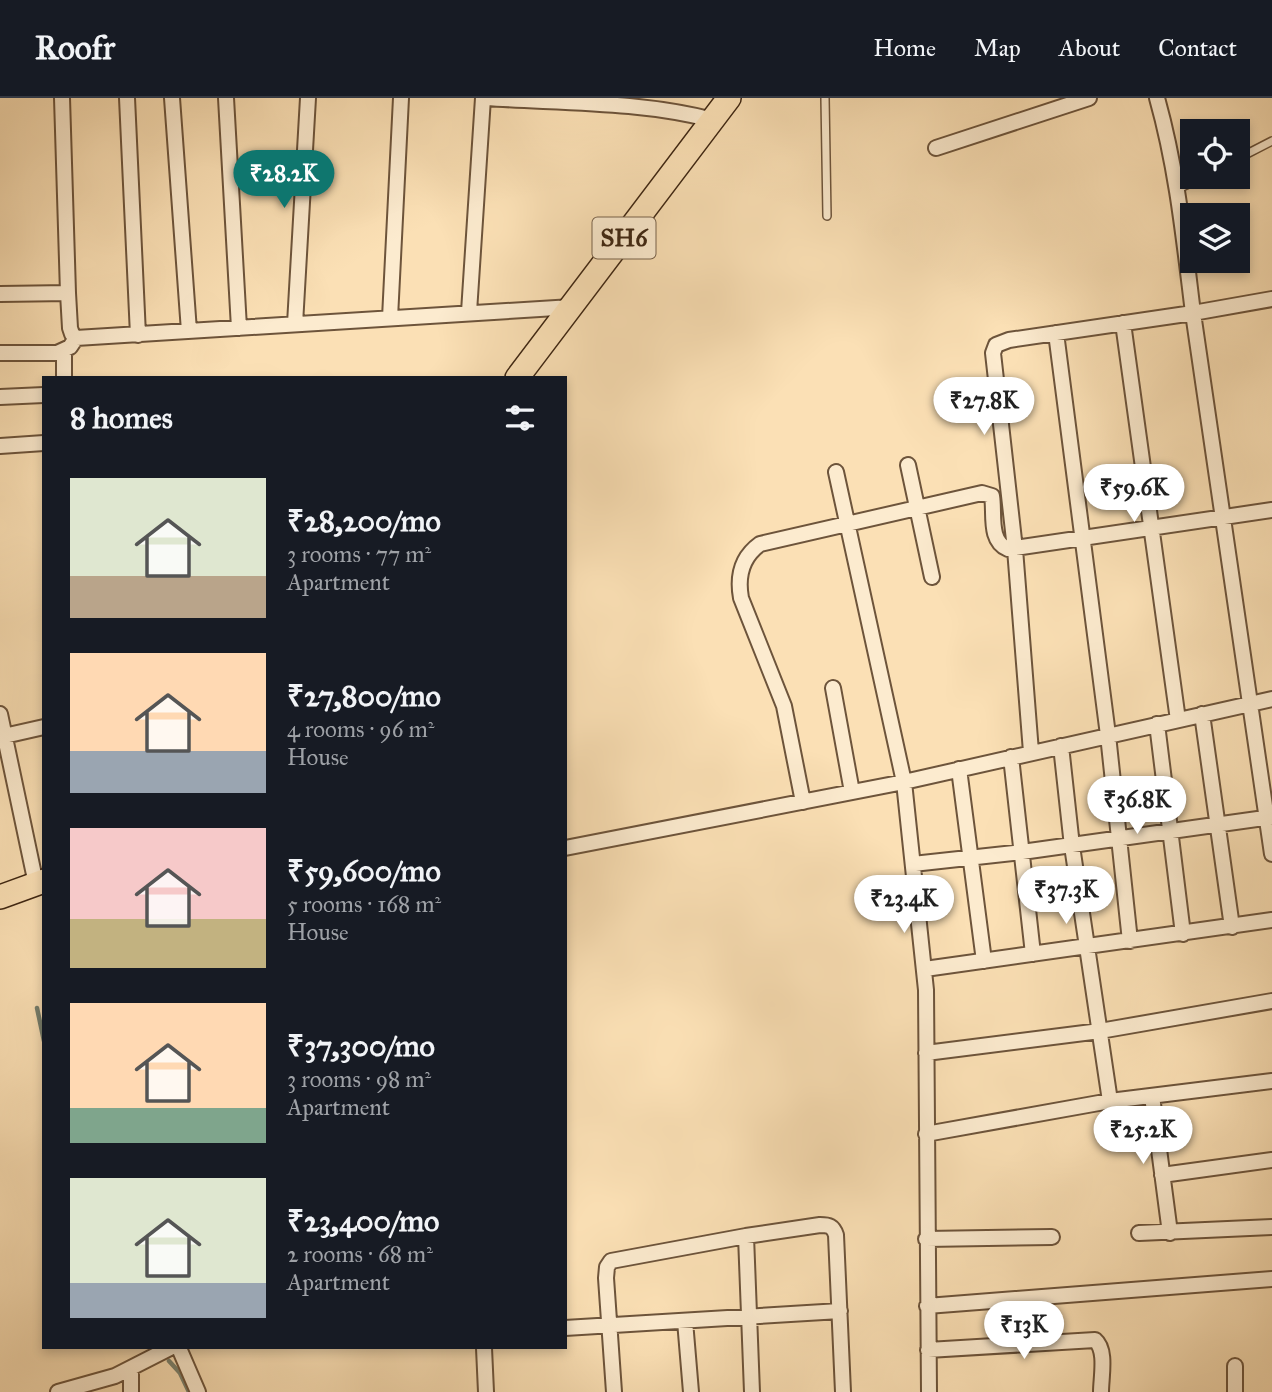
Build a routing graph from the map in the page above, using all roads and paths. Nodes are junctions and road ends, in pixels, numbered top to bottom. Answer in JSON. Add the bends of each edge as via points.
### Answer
{"nodes":[{"id":1,"x":62,"y":98,"type":"edge"},
{"id":2,"x":127,"y":98,"type":"edge"},
{"id":3,"x":172,"y":98,"type":"edge"},
{"id":4,"x":226,"y":98,"type":"edge"},
{"id":5,"x":308,"y":98,"type":"edge"},
{"id":6,"x":401,"y":98,"type":"edge"},
{"id":7,"x":485,"y":98,"type":"edge"},
{"id":8,"x":729,"y":98,"type":"edge"},
{"id":9,"x":825,"y":98,"type":"edge"},
{"id":10,"x":1089,"y":98,"type":"edge"},
{"id":11,"x":1157,"y":98,"type":"edge"},
{"id":12,"x":554,"y":100,"type":"edge"},
{"id":13,"x":621,"y":102,"type":"edge"},
{"id":14,"x":713,"y":120,"type":"junction"},
{"id":15,"x":1272,"y":141,"type":"edge"},
{"id":16,"x":936,"y":148,"type":"dead end"},
{"id":17,"x":1250,"y":152,"type":"edge"},
{"id":18,"x":1178,"y":189,"type":"joint"},
{"id":19,"x":827,"y":216,"type":"dead end"},
{"id":20,"x":68,"y":293,"type":"junction"},
{"id":21,"x":0,"y":294,"type":"edge"},
{"id":22,"x":1272,"y":299,"type":"edge"},
{"id":23,"x":572,"y":307,"type":"junction"},
{"id":24,"x":470,"y":312,"type":"junction"},
{"id":25,"x":1193,"y":313,"type":"junction"},
{"id":26,"x":390,"y":318,"type":"junction"},
{"id":27,"x":1123,"y":323,"type":"junction"},
{"id":28,"x":295,"y":324,"type":"junction"},
{"id":29,"x":239,"y":328,"type":"junction"},
{"id":30,"x":188,"y":331,"type":"junction"},
{"id":31,"x":1056,"y":333,"type":"junction"},
{"id":32,"x":138,"y":335,"type":"junction"},
{"id":33,"x":76,"y":338,"type":"junction"},
{"id":34,"x":64,"y":351,"type":"junction"},
{"id":35,"x":0,"y":354,"type":"edge"},
{"id":36,"x":64,"y":376,"type":"edge"},
{"id":37,"x":519,"y":376,"type":"edge"},
{"id":38,"x":42,"y":395,"type":"edge"},
{"id":39,"x":0,"y":397,"type":"edge"},
{"id":40,"x":42,"y":443,"type":"edge"},
{"id":41,"x":0,"y":446,"type":"edge"},
{"id":42,"x":908,"y":465,"type":"dead end"},
{"id":43,"x":836,"y":472,"type":"dead end"},
{"id":44,"x":916,"y":509,"type":"junction"},
{"id":45,"x":1272,"y":510,"type":"edge"},
{"id":46,"x":1222,"y":519,"type":"junction"},
{"id":47,"x":848,"y":525,"type":"junction"},
{"id":48,"x":1153,"y":529,"type":"junction"},
{"id":49,"x":1084,"y":539,"type":"junction"},
{"id":50,"x":1015,"y":550,"type":"junction"},
{"id":51,"x":932,"y":577,"type":"dead end"},
{"id":52,"x":833,"y":688,"type":"dead end"},
{"id":53,"x":1272,"y":699,"type":"edge"},
{"id":54,"x":1249,"y":704,"type":"junction"},
{"id":55,"x":0,"y":714,"type":"edge"},
{"id":56,"x":1202,"y":714,"type":"junction"},
{"id":57,"x":1178,"y":720,"type":"junction"},
{"id":58,"x":1157,"y":724,"type":"junction"},
{"id":59,"x":42,"y":727,"type":"edge"},
{"id":60,"x":1108,"y":735,"type":"junction"},
{"id":61,"x":2,"y":737,"type":"edge"},
{"id":62,"x":1061,"y":746,"type":"junction"},
{"id":63,"x":1031,"y":752,"type":"junction"},
{"id":64,"x":1011,"y":757,"type":"junction"},
{"id":65,"x":959,"y":769,"type":"junction"},
{"id":66,"x":904,"y":782,"type":"junction"},
{"id":67,"x":852,"y":792,"type":"junction"},
{"id":68,"x":803,"y":802,"type":"junction"},
{"id":69,"x":1269,"y":817,"type":"edge"},
{"id":70,"x":1219,"y":825,"type":"junction"},
{"id":71,"x":1171,"y":832,"type":"junction"},
{"id":72,"x":1120,"y":839,"type":"junction"},
{"id":73,"x":1072,"y":846,"type":"junction"},
{"id":74,"x":567,"y":848,"type":"edge"},
{"id":75,"x":1022,"y":852,"type":"junction"},
{"id":76,"x":1272,"y":854,"type":"edge"},
{"id":77,"x":971,"y":858,"type":"junction"},
{"id":78,"x":913,"y":864,"type":"junction"},
{"id":79,"x":40,"y":882,"type":"edge"},
{"id":80,"x":0,"y":897,"type":"edge"},
{"id":81,"x":1272,"y":920,"type":"edge"},
{"id":82,"x":1232,"y":927,"type":"junction"},
{"id":83,"x":1183,"y":934,"type":"junction"},
{"id":84,"x":1130,"y":941,"type":"junction"},
{"id":85,"x":1087,"y":947,"type":"junction"},
{"id":86,"x":1033,"y":954,"type":"junction"},
{"id":87,"x":984,"y":961,"type":"junction"},
{"id":88,"x":925,"y":969,"type":"junction"},
{"id":89,"x":1272,"y":1001,"type":"edge"},
{"id":90,"x":1100,"y":1031,"type":"junction"},
{"id":91,"x":926,"y":1053,"type":"junction"},
{"id":92,"x":1272,"y":1082,"type":"edge"},
{"id":93,"x":1152,"y":1096,"type":"junction"},
{"id":94,"x":1111,"y":1101,"type":"junction"},
{"id":95,"x":926,"y":1134,"type":"junction"},
{"id":96,"x":1272,"y":1160,"type":"edge"},
{"id":97,"x":1162,"y":1175,"type":"junction"},
{"id":98,"x":1272,"y":1227,"type":"edge"},
{"id":99,"x":1139,"y":1233,"type":"dead end"},
{"id":100,"x":1170,"y":1233,"type":"junction"},
{"id":101,"x":746,"y":1236,"type":"junction"},
{"id":102,"x":1052,"y":1237,"type":"dead end"},
{"id":103,"x":926,"y":1239,"type":"junction"},
{"id":104,"x":1272,"y":1279,"type":"edge"},
{"id":105,"x":927,"y":1306,"type":"junction"},
{"id":106,"x":840,"y":1311,"type":"junction"},
{"id":107,"x":749,"y":1317,"type":"junction"},
{"id":108,"x":685,"y":1321,"type":"junction"},
{"id":109,"x":610,"y":1326,"type":"junction"},
{"id":110,"x":567,"y":1328,"type":"edge"},
{"id":111,"x":168,"y":1349,"type":"edge"},
{"id":112,"x":178,"y":1349,"type":"edge"},
{"id":113,"x":484,"y":1349,"type":"edge"},
{"id":114,"x":928,"y":1350,"type":"junction"},
{"id":115,"x":1235,"y":1366,"type":"dead end"},
{"id":116,"x":131,"y":1368,"type":"junction"},
{"id":117,"x":58,"y":1392,"type":"edge"},
{"id":118,"x":131,"y":1392,"type":"edge"},
{"id":119,"x":198,"y":1392,"type":"edge"},
{"id":120,"x":486,"y":1392,"type":"edge"},
{"id":121,"x":614,"y":1392,"type":"edge"},
{"id":122,"x":691,"y":1392,"type":"edge"},
{"id":123,"x":752,"y":1392,"type":"edge"},
{"id":124,"x":843,"y":1392,"type":"edge"},
{"id":125,"x":924,"y":1392,"type":"edge"},
{"id":126,"x":1101,"y":1392,"type":"edge"},
{"id":127,"x":1235,"y":1392,"type":"edge"}],
"edges":[{"from":1,"to":20,"type":"street"},
{"from":2,"to":32,"type":"street"},
{"from":3,"to":30,"type":"street"},
{"from":4,"to":29,"type":"street"},
{"from":5,"to":28,"type":"street"},
{"from":6,"to":26,"type":"street"},
{"from":7,"to":12,"type":"street"},
{"from":7,"to":24,"type":"street"},
{"from":8,"to":14,"type":"main road","number":"SH6"},
{"from":9,"to":19,"type":"lane"},
{"from":10,"to":16,"type":"street"},
{"from":11,"to":18,"type":"street"},
{"from":12,"to":13,"type":"street"},
{"from":13,"to":14,"type":"street"},
{"from":14,"to":23,"type":"main road","number":"SH6"},
{"from":15,"to":17,"type":"lane"},
{"from":18,"to":25,"type":"street"},
{"from":20,"to":21,"type":"street"},
{"from":20,"to":33,"type":"street","via":[[70,328]]},
{"from":22,"to":25,"type":"street"},
{"from":23,"to":24,"type":"street"},
{"from":23,"to":37,"type":"main road","number":"SH6"},
{"from":24,"to":26,"type":"street"},
{"from":25,"to":27,"type":"street"},
{"from":25,"to":46,"type":"street"},
{"from":26,"to":28,"type":"street"},
{"from":27,"to":31,"type":"street"},
{"from":27,"to":48,"type":"street"},
{"from":28,"to":29,"type":"street"},
{"from":29,"to":30,"type":"street"},
{"from":30,"to":32,"type":"street"},
{"from":31,"to":49,"type":"street"},
{"from":31,"to":50,"type":"street","via":[[1002,342],[993,353]]},
{"from":32,"to":33,"type":"street"},
{"from":33,"to":34,"type":"street"},
{"from":34,"to":35,"type":"street"},
{"from":34,"to":36,"type":"street"},
{"from":38,"to":39,"type":"street"},
{"from":40,"to":41,"type":"street"},
{"from":42,"to":44,"type":"street"},
{"from":43,"to":47,"type":"street"},
{"from":44,"to":47,"type":"street"},
{"from":44,"to":50,"type":"street","via":[[988,493],[998,543]]},
{"from":44,"to":51,"type":"street"},
{"from":45,"to":46,"type":"street"},
{"from":46,"to":48,"type":"street"},
{"from":46,"to":54,"type":"street"},
{"from":47,"to":66,"type":"street"},
{"from":47,"to":68,"type":"street","via":[[761,544],[750,551],[740,576],[741,598],[784,706]]},
{"from":48,"to":49,"type":"street"},
{"from":48,"to":57,"type":"street"},
{"from":49,"to":50,"type":"street"},
{"from":49,"to":60,"type":"street"},
{"from":50,"to":63,"type":"street"},
{"from":52,"to":67,"type":"street"},
{"from":53,"to":54,"type":"street"},
{"from":54,"to":56,"type":"street"},
{"from":54,"to":69,"type":"street"},
{"from":55,"to":61,"type":"street"},
{"from":56,"to":57,"type":"street"},
{"from":56,"to":70,"type":"street"},
{"from":57,"to":58,"type":"street"},
{"from":58,"to":60,"type":"street"},
{"from":58,"to":71,"type":"street"},
{"from":59,"to":61,"type":"street"},
{"from":60,"to":62,"type":"street"},
{"from":60,"to":72,"type":"street"},
{"from":61,"to":79,"type":"street"},
{"from":62,"to":63,"type":"street"},
{"from":62,"to":73,"type":"street"},
{"from":63,"to":64,"type":"street"},
{"from":64,"to":65,"type":"street"},
{"from":64,"to":75,"type":"street"},
{"from":65,"to":66,"type":"street"},
{"from":65,"to":77,"type":"street"},
{"from":66,"to":67,"type":"street"},
{"from":66,"to":78,"type":"street"},
{"from":67,"to":68,"type":"street"},
{"from":68,"to":74,"type":"street"},
{"from":69,"to":70,"type":"street"},
{"from":69,"to":76,"type":"street"},
{"from":70,"to":71,"type":"street"},
{"from":70,"to":82,"type":"street"},
{"from":71,"to":72,"type":"street"},
{"from":71,"to":83,"type":"street"},
{"from":72,"to":73,"type":"street"},
{"from":72,"to":84,"type":"street"},
{"from":73,"to":75,"type":"street"},
{"from":73,"to":85,"type":"street"},
{"from":75,"to":77,"type":"street"},
{"from":75,"to":86,"type":"street"},
{"from":77,"to":78,"type":"street"},
{"from":77,"to":87,"type":"street"},
{"from":78,"to":88,"type":"street"},
{"from":79,"to":80,"type":"main road"},
{"from":81,"to":82,"type":"street"},
{"from":82,"to":83,"type":"street"},
{"from":83,"to":84,"type":"street"},
{"from":84,"to":85,"type":"street"},
{"from":85,"to":86,"type":"street"},
{"from":85,"to":90,"type":"street"},
{"from":86,"to":87,"type":"street"},
{"from":87,"to":88,"type":"street"},
{"from":88,"to":91,"type":"street"},
{"from":89,"to":90,"type":"street"},
{"from":90,"to":91,"type":"street"},
{"from":90,"to":94,"type":"street"},
{"from":91,"to":95,"type":"street"},
{"from":92,"to":93,"type":"street"},
{"from":93,"to":94,"type":"street"},
{"from":93,"to":97,"type":"street"},
{"from":94,"to":95,"type":"street"},
{"from":95,"to":103,"type":"street"},
{"from":96,"to":97,"type":"street"},
{"from":97,"to":100,"type":"street"},
{"from":98,"to":100,"type":"street"},
{"from":99,"to":100,"type":"street"},
{"from":101,"to":106,"type":"street","via":[[820,1225],[834,1229]]},
{"from":101,"to":107,"type":"street"},
{"from":101,"to":109,"type":"street","via":[[611,1261],[607,1268]]},
{"from":102,"to":103,"type":"street"},
{"from":103,"to":105,"type":"street"},
{"from":104,"to":105,"type":"street"},
{"from":105,"to":114,"type":"street"},
{"from":106,"to":107,"type":"street"},
{"from":106,"to":124,"type":"street"},
{"from":107,"to":108,"type":"street"},
{"from":107,"to":123,"type":"street"},
{"from":108,"to":109,"type":"street"},
{"from":108,"to":122,"type":"street"},
{"from":109,"to":110,"type":"street"},
{"from":109,"to":121,"type":"street"},
{"from":111,"to":116,"type":"street"},
{"from":112,"to":119,"type":"street"},
{"from":113,"to":120,"type":"street"},
{"from":114,"to":125,"type":"street"},
{"from":114,"to":126,"type":"street","via":[[1095,1340],[1101,1351]]},
{"from":115,"to":127,"type":"street"},
{"from":116,"to":117,"type":"street"},
{"from":116,"to":118,"type":"street"}]}
